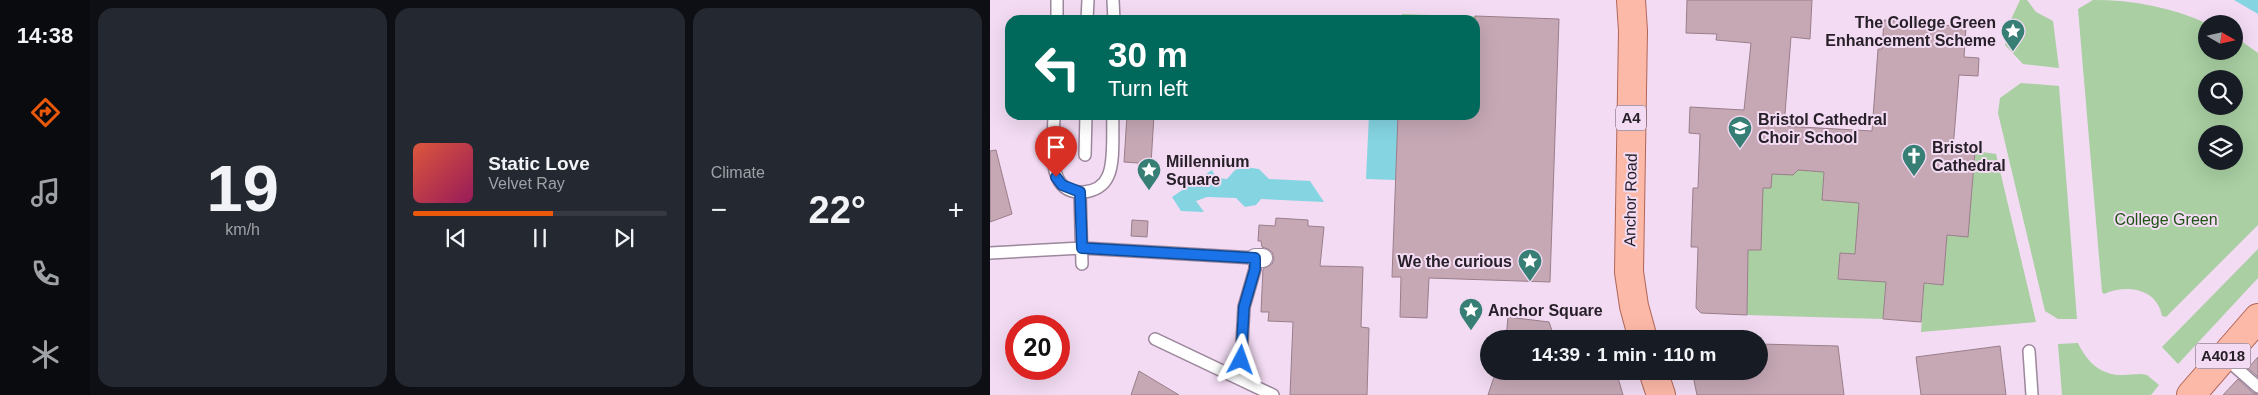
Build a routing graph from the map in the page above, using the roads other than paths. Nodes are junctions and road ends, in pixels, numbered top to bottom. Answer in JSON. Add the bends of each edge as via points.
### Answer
{"nodes":[{"id":1,"x":1058,"y":0,"type":"edge"},
{"id":2,"x":1088,"y":0,"type":"edge"},
{"id":3,"x":1113,"y":0,"type":"edge"},
{"id":4,"x":1631,"y":0,"type":"edge"},
{"id":5,"x":1057,"y":15,"type":"edge"},
{"id":6,"x":1087,"y":15,"type":"edge"},
{"id":7,"x":1114,"y":15,"type":"edge"},
{"id":8,"x":1054,"y":120,"type":"edge"},
{"id":9,"x":1086,"y":120,"type":"edge"},
{"id":10,"x":1113,"y":120,"type":"edge"},
{"id":11,"x":1085,"y":156,"type":"dead end"},
{"id":12,"x":1080,"y":192,"type":"junction"},
{"id":13,"x":1082,"y":248,"type":"junction"},
{"id":14,"x":990,"y":253,"type":"edge"},
{"id":15,"x":1082,"y":264,"type":"dead end"},
{"id":16,"x":2258,"y":318,"type":"edge"},
{"id":17,"x":1641,"y":330,"type":"edge"},
{"id":18,"x":1155,"y":339,"type":"dead end"},
{"id":19,"x":2029,"y":351,"type":"dead end"},
{"id":20,"x":2223,"y":356,"type":"junction"},
{"id":21,"x":1240,"y":378,"type":"junction"},
{"id":22,"x":1656,"y":380,"type":"edge"},
{"id":23,"x":2258,"y":387,"type":"edge"},
{"id":24,"x":1273,"y":395,"type":"edge"},
{"id":25,"x":1661,"y":395,"type":"edge"},
{"id":26,"x":2032,"y":395,"type":"edge"},
{"id":27,"x":2190,"y":395,"type":"edge"}],
"edges":[{"from":1,"to":5,"type":"lane"},
{"from":2,"to":6,"type":"lane"},
{"from":3,"to":7,"type":"lane"},
{"from":4,"to":17,"type":"main road","name":"Anchor Road","number":"A4","via":[[1629,272]]},
{"from":8,"to":12,"type":"lane","via":[[1053,168],[1056,177],[1062,185]]},
{"from":9,"to":11,"type":"lane"},
{"from":10,"to":12,"type":"lane","via":[[1109,175],[1097,188]]},
{"from":12,"to":13,"type":"lane"},
{"from":13,"to":14,"type":"lane"},
{"from":13,"to":15,"type":"lane"},
{"from":13,"to":21,"type":"lane","via":[[1259,258],[1244,307]]},
{"from":16,"to":20,"type":"main road","number":"A4018"},
{"from":18,"to":21,"type":"lane"},
{"from":19,"to":26,"type":"lane"},
{"from":20,"to":23,"type":"lane"},
{"from":20,"to":27,"type":"main road","number":"A4018"},
{"from":21,"to":24,"type":"lane"},
{"from":22,"to":25,"type":"main road"}]}
